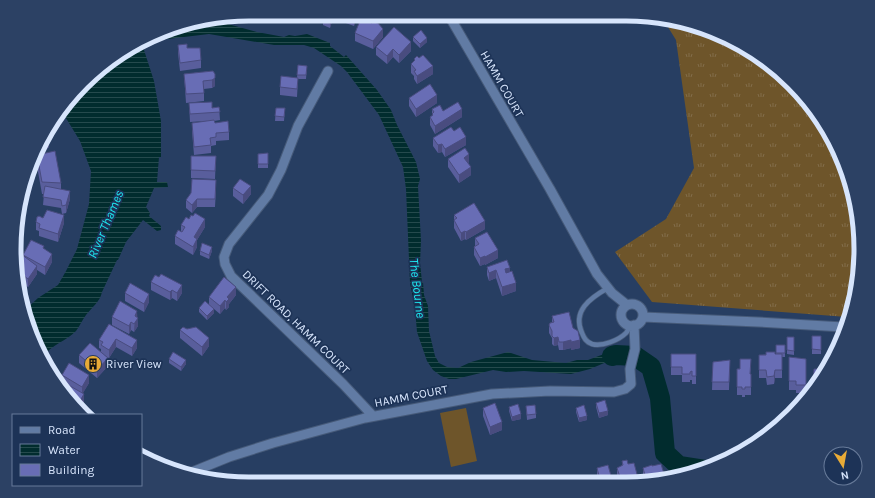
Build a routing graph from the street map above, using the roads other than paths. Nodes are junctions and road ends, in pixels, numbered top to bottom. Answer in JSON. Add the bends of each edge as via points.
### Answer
{"nodes":[{"id":1,"x":452,"y":21,"type":"edge"},
{"id":2,"x":328,"y":71,"type":"dead end"},
{"id":3,"x":608,"y":288,"type":"junction"},
{"id":4,"x":627,"y":305,"type":"junction"},
{"id":5,"x":643,"y":317,"type":"junction"},
{"id":6,"x":632,"y":325,"type":"junction"},
{"id":7,"x":840,"y":327,"type":"edge"},
{"id":8,"x":373,"y":416,"type":"junction"},
{"id":9,"x":196,"y":471,"type":"edge"}],
"edges":[{"from":1,"to":3,"type":"street","name":"HAMM COURT","via":[[597,274]]},
{"from":2,"to":8,"type":"street","name":"DRIFT ROAD, HAMM COURT","via":[[298,126],[268,195],[229,244],[224,257],[231,276]]},
{"from":3,"to":4,"type":"street","name":"HAMM COURT"},
{"from":3,"to":6,"type":"lane","via":[[585,304],[578,319],[583,336],[591,344],[607,343],[626,333]]},
{"from":4,"to":5,"type":"street","via":[[639,306]]},
{"from":4,"to":6,"type":"street","via":[[622,314],[624,321]]},
{"from":5,"to":6,"type":"street","via":[[638,324]]},
{"from":5,"to":7,"type":"street"},
{"from":6,"to":8,"type":"street","name":"HAMM COURT","via":[[635,349],[630,369],[631,384],[625,389],[614,392],[550,391],[492,394]]},
{"from":8,"to":9,"type":"street","name":"HAMM COURT","via":[[273,443]]}]}
